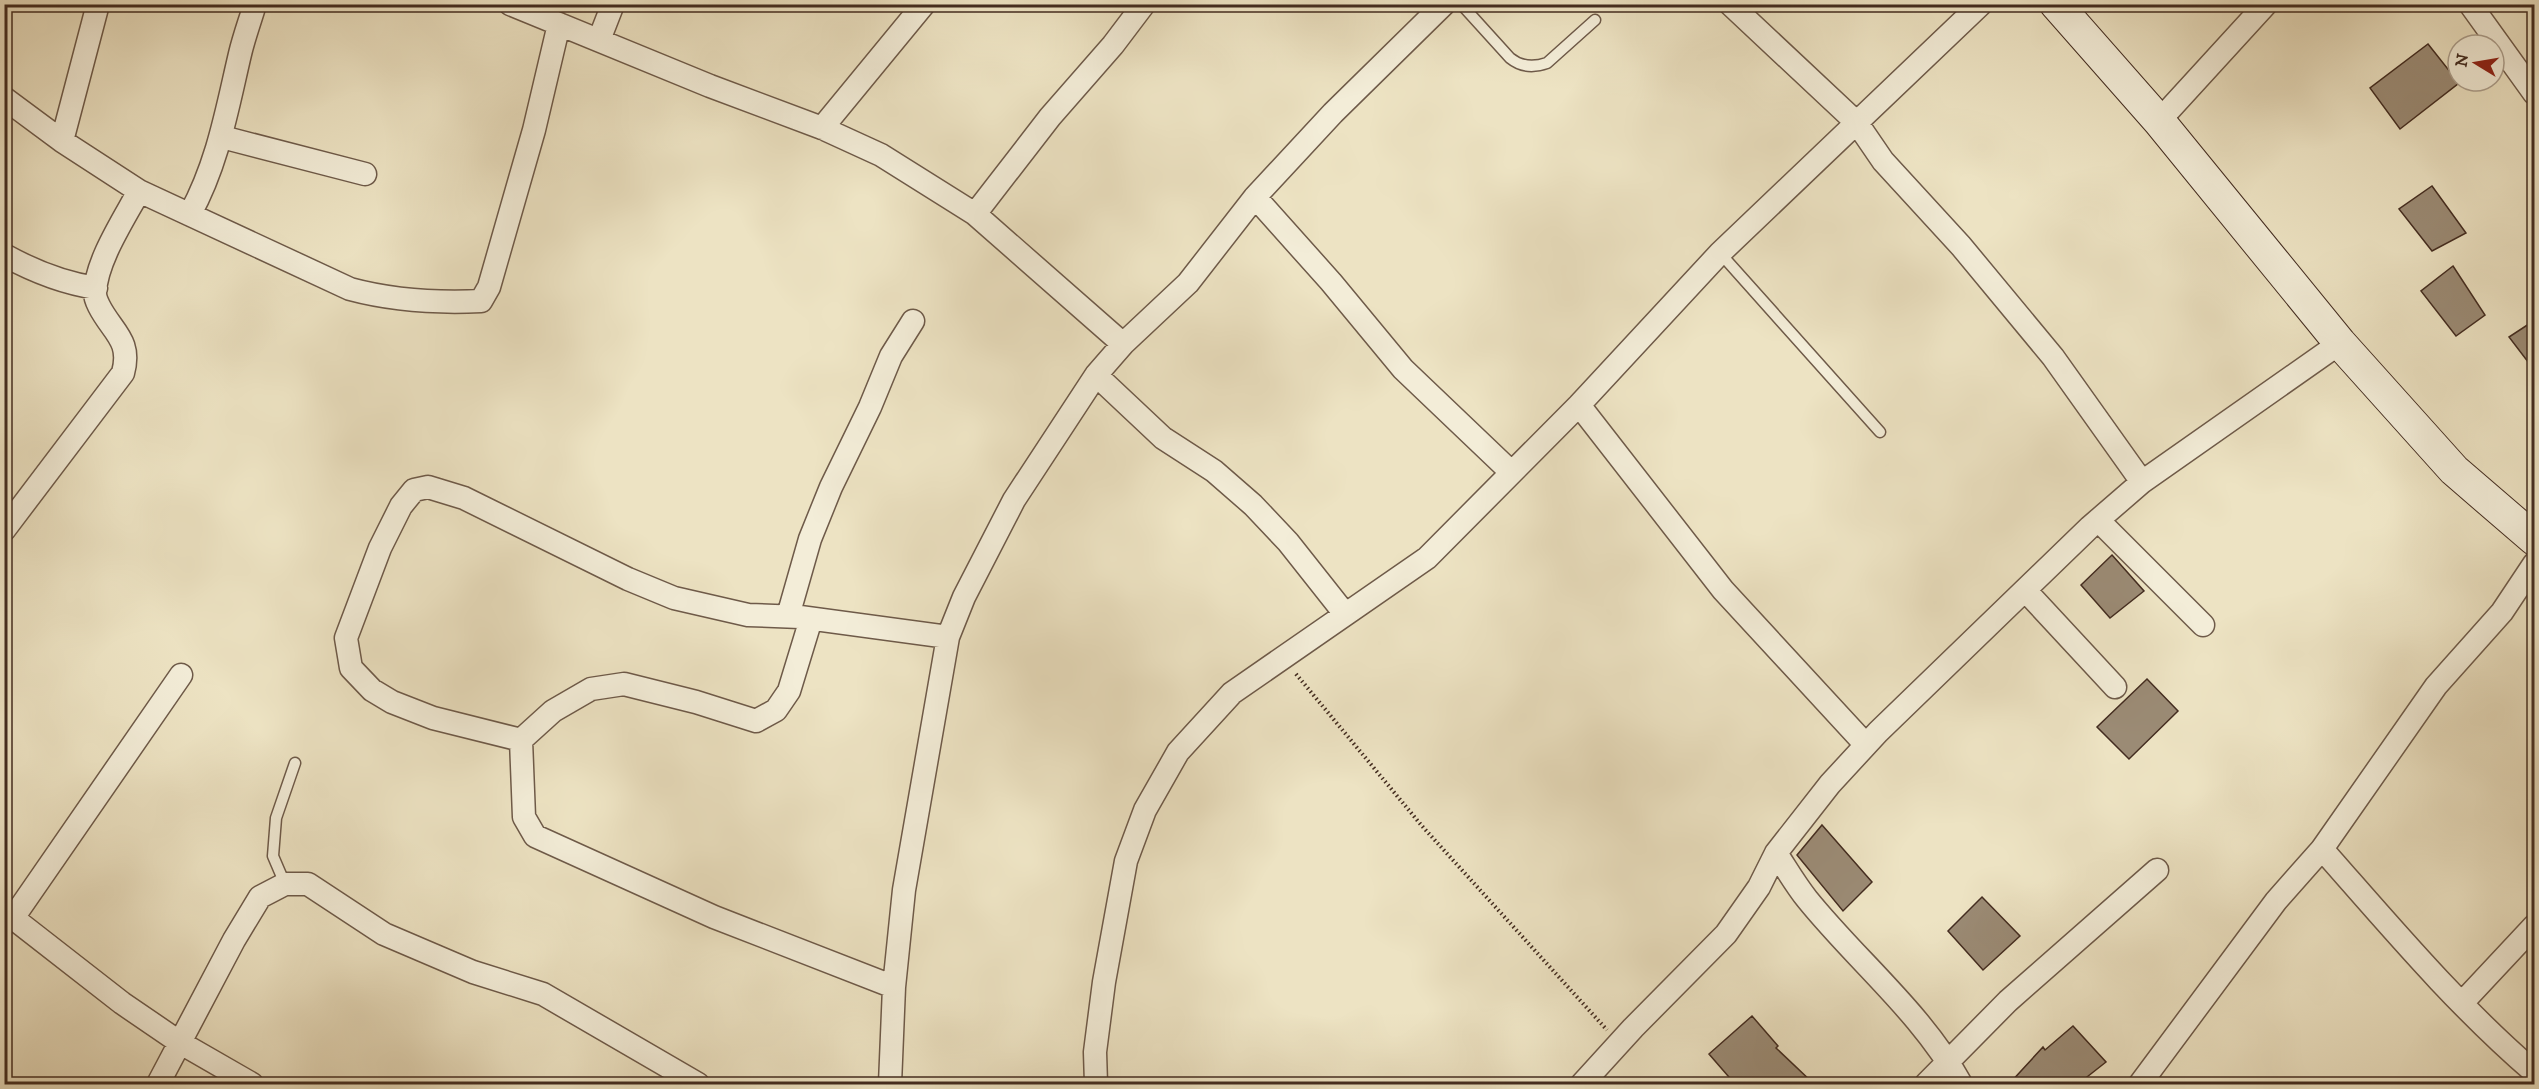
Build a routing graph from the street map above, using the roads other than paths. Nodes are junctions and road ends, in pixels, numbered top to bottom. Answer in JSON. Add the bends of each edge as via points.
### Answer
{"nodes":[{"id":1,"x":98,"y":4,"type":"edge"},
{"id":2,"x":255,"y":4,"type":"edge"},
{"id":3,"x":510,"y":4,"type":"edge"},
{"id":4,"x":613,"y":4,"type":"edge"},
{"id":5,"x":924,"y":4,"type":"edge"},
{"id":6,"x":1144,"y":4,"type":"edge"},
{"id":7,"x":1461,"y":4,"type":"edge"},
{"id":8,"x":1730,"y":4,"type":"edge"},
{"id":9,"x":1981,"y":4,"type":"edge"},
{"id":10,"x":2056,"y":4,"type":"edge"},
{"id":11,"x":2266,"y":4,"type":"edge"},
{"id":12,"x":2470,"y":4,"type":"edge"},
{"id":13,"x":1432,"y":8,"type":"edge"},
{"id":14,"x":1595,"y":20,"type":"dead end"},
{"id":15,"x":559,"y":24,"type":"junction"},
{"id":16,"x":599,"y":40,"type":"junction"},
{"id":17,"x":2535,"y":93,"type":"edge"},
{"id":18,"x":4,"y":98,"type":"edge"},
{"id":19,"x":2158,"y":121,"type":"junction"},
{"id":20,"x":1857,"y":123,"type":"junction"},
{"id":21,"x":822,"y":128,"type":"junction"},
{"id":22,"x":222,"y":137,"type":"junction"},
{"id":23,"x":62,"y":141,"type":"junction"},
{"id":24,"x":366,"y":174,"type":"dead end"},
{"id":25,"x":139,"y":191,"type":"junction"},
{"id":26,"x":1255,"y":197,"type":"junction"},
{"id":27,"x":190,"y":214,"type":"junction"},
{"id":28,"x":975,"y":214,"type":"junction"},
{"id":29,"x":1720,"y":253,"type":"junction"},
{"id":30,"x":4,"y":255,"type":"edge"},
{"id":31,"x":96,"y":288,"type":"junction"},
{"id":32,"x":913,"y":321,"type":"dead end"},
{"id":33,"x":2340,"y":343,"type":"junction"},
{"id":34,"x":1123,"y":344,"type":"junction"},
{"id":35,"x":1096,"y":375,"type":"junction"},
{"id":36,"x":1579,"y":405,"type":"junction"},
{"id":37,"x":1880,"y":432,"type":"dead end"},
{"id":38,"x":1511,"y":472,"type":"junction"},
{"id":39,"x":2142,"y":482,"type":"junction"},
{"id":40,"x":2098,"y":520,"type":"junction"},
{"id":41,"x":4,"y":530,"type":"edge"},
{"id":42,"x":2535,"y":539,"type":"edge"},
{"id":43,"x":2535,"y":564,"type":"edge"},
{"id":44,"x":2025,"y":590,"type":"junction"},
{"id":45,"x":1345,"y":614,"type":"junction"},
{"id":46,"x":788,"y":616,"type":"junction"},
{"id":47,"x":811,"y":619,"type":"junction"},
{"id":48,"x":2203,"y":625,"type":"dead end"},
{"id":49,"x":948,"y":637,"type":"junction"},
{"id":50,"x":181,"y":675,"type":"dead end"},
{"id":51,"x":2115,"y":687,"type":"dead end"},
{"id":52,"x":521,"y":740,"type":"junction"},
{"id":53,"x":1866,"y":745,"type":"junction"},
{"id":54,"x":295,"y":763,"type":"dead end"},
{"id":55,"x":2322,"y":849,"type":"junction"},
{"id":56,"x":1776,"y":853,"type":"junction"},
{"id":57,"x":2157,"y":870,"type":"dead end"},
{"id":58,"x":285,"y":884,"type":"junction"},
{"id":59,"x":9,"y":915,"type":"edge"},
{"id":60,"x":2535,"y":926,"type":"edge"},
{"id":61,"x":894,"y":987,"type":"junction"},
{"id":62,"x":2462,"y":1003,"type":"junction"},
{"id":63,"x":179,"y":1041,"type":"junction"},
{"id":64,"x":1948,"y":1060,"type":"junction"},
{"id":65,"x":2535,"y":1072,"type":"edge"},
{"id":66,"x":158,"y":1084,"type":"edge"},
{"id":67,"x":252,"y":1084,"type":"edge"},
{"id":68,"x":698,"y":1084,"type":"edge"},
{"id":69,"x":890,"y":1084,"type":"edge"},
{"id":70,"x":1096,"y":1084,"type":"edge"},
{"id":71,"x":1582,"y":1084,"type":"edge"},
{"id":72,"x":1926,"y":1084,"type":"edge"},
{"id":73,"x":1961,"y":1084,"type":"edge"},
{"id":74,"x":2140,"y":1084,"type":"edge"}],
"edges":[{"from":1,"to":23,"type":"street"},
{"from":2,"to":22,"type":"street"},
{"from":3,"to":15,"type":"street"},
{"from":4,"to":16,"type":"street"},
{"from":5,"to":21,"type":"street"},
{"from":6,"to":28,"type":"street"},
{"from":7,"to":14,"type":"lane","via":[[1510,58],[1527,66],[1547,63]]},
{"from":8,"to":20,"type":"street"},
{"from":9,"to":20,"type":"street"},
{"from":10,"to":19,"type":"street"},
{"from":11,"to":19,"type":"street"},
{"from":12,"to":17,"type":"street"},
{"from":13,"to":26,"type":"street"},
{"from":15,"to":16,"type":"street"},
{"from":15,"to":27,"type":"street","via":[[534,130],[489,287],[481,302],[374,295],[350,289]]},
{"from":16,"to":21,"type":"street"},
{"from":18,"to":23,"type":"street"},
{"from":19,"to":33,"type":"street"},
{"from":20,"to":29,"type":"street"},
{"from":20,"to":39,"type":"street","via":[[1882,161],[1961,246],[2053,357]]},
{"from":21,"to":28,"type":"street","via":[[881,155]]},
{"from":22,"to":24,"type":"street"},
{"from":22,"to":27,"type":"street"},
{"from":23,"to":25,"type":"street"},
{"from":25,"to":27,"type":"street"},
{"from":25,"to":31,"type":"street","via":[[107,253]]},
{"from":26,"to":34,"type":"street","via":[[1188,283]]},
{"from":26,"to":38,"type":"street","via":[[1403,369]]},
{"from":28,"to":34,"type":"street"},
{"from":29,"to":36,"type":"street"},
{"from":29,"to":37,"type":"lane"},
{"from":30,"to":31,"type":"street","via":[[50,277]]},
{"from":31,"to":41,"type":"street","via":[[94,296],[102,312],[125,344],[127,360],[123,373]]},
{"from":32,"to":46,"type":"street","via":[[891,356],[831,487],[810,539]]},
{"from":33,"to":39,"type":"street"},
{"from":33,"to":42,"type":"street","via":[[2454,470]]},
{"from":34,"to":35,"type":"street"},
{"from":35,"to":45,"type":"street","via":[[1163,438],[1214,471],[1253,505]]},
{"from":35,"to":49,"type":"street","via":[[1014,500]]},
{"from":36,"to":38,"type":"street"},
{"from":36,"to":53,"type":"street","via":[[1723,590]]},
{"from":38,"to":45,"type":"street","via":[[1426,558]]},
{"from":39,"to":40,"type":"street"},
{"from":40,"to":44,"type":"street"},
{"from":40,"to":48,"type":"street"},
{"from":43,"to":55,"type":"street","via":[[2502,612],[2436,686]]},
{"from":44,"to":51,"type":"street"},
{"from":44,"to":53,"type":"street"},
{"from":45,"to":70,"type":"street","via":[[1232,693],[1178,752],[1145,810],[1126,861],[1104,982],[1095,1052]]},
{"from":46,"to":47,"type":"street"},
{"from":46,"to":52,"type":"street","via":[[748,615],[674,598],[464,498],[428,487],[414,490],[401,506],[380,548],[349,628],[346,638],[351,668],[372,690],[393,702],[433,718]]},
{"from":47,"to":49,"type":"street"},
{"from":47,"to":52,"type":"street","via":[[789,691],[776,710],[756,721],[624,684],[591,690],[553,711]]},
{"from":49,"to":61,"type":"street","via":[[904,890]]},
{"from":50,"to":59,"type":"street"},
{"from":52,"to":61,"type":"street","via":[[524,817],[535,836],[714,917]]},
{"from":53,"to":56,"type":"street"},
{"from":54,"to":58,"type":"lane","via":[[276,818],[273,856]]},
{"from":55,"to":62,"type":"street","via":[[2416,957]]},
{"from":55,"to":74,"type":"street","via":[[2276,901]]},
{"from":56,"to":64,"type":"street","via":[[1806,898]]},
{"from":56,"to":71,"type":"street","via":[[1759,887],[1726,934]]},
{"from":57,"to":64,"type":"street","via":[[2008,1001]]},
{"from":58,"to":63,"type":"street","via":[[260,897]]},
{"from":58,"to":68,"type":"street","via":[[308,884],[384,934],[473,972],[543,994]]},
{"from":59,"to":63,"type":"street","via":[[122,1003]]},
{"from":60,"to":62,"type":"street"},
{"from":61,"to":69,"type":"street"},
{"from":62,"to":65,"type":"street","via":[[2487,1031]]},
{"from":63,"to":66,"type":"street"},
{"from":63,"to":67,"type":"street"},
{"from":64,"to":72,"type":"street"},
{"from":64,"to":73,"type":"street"}]}
